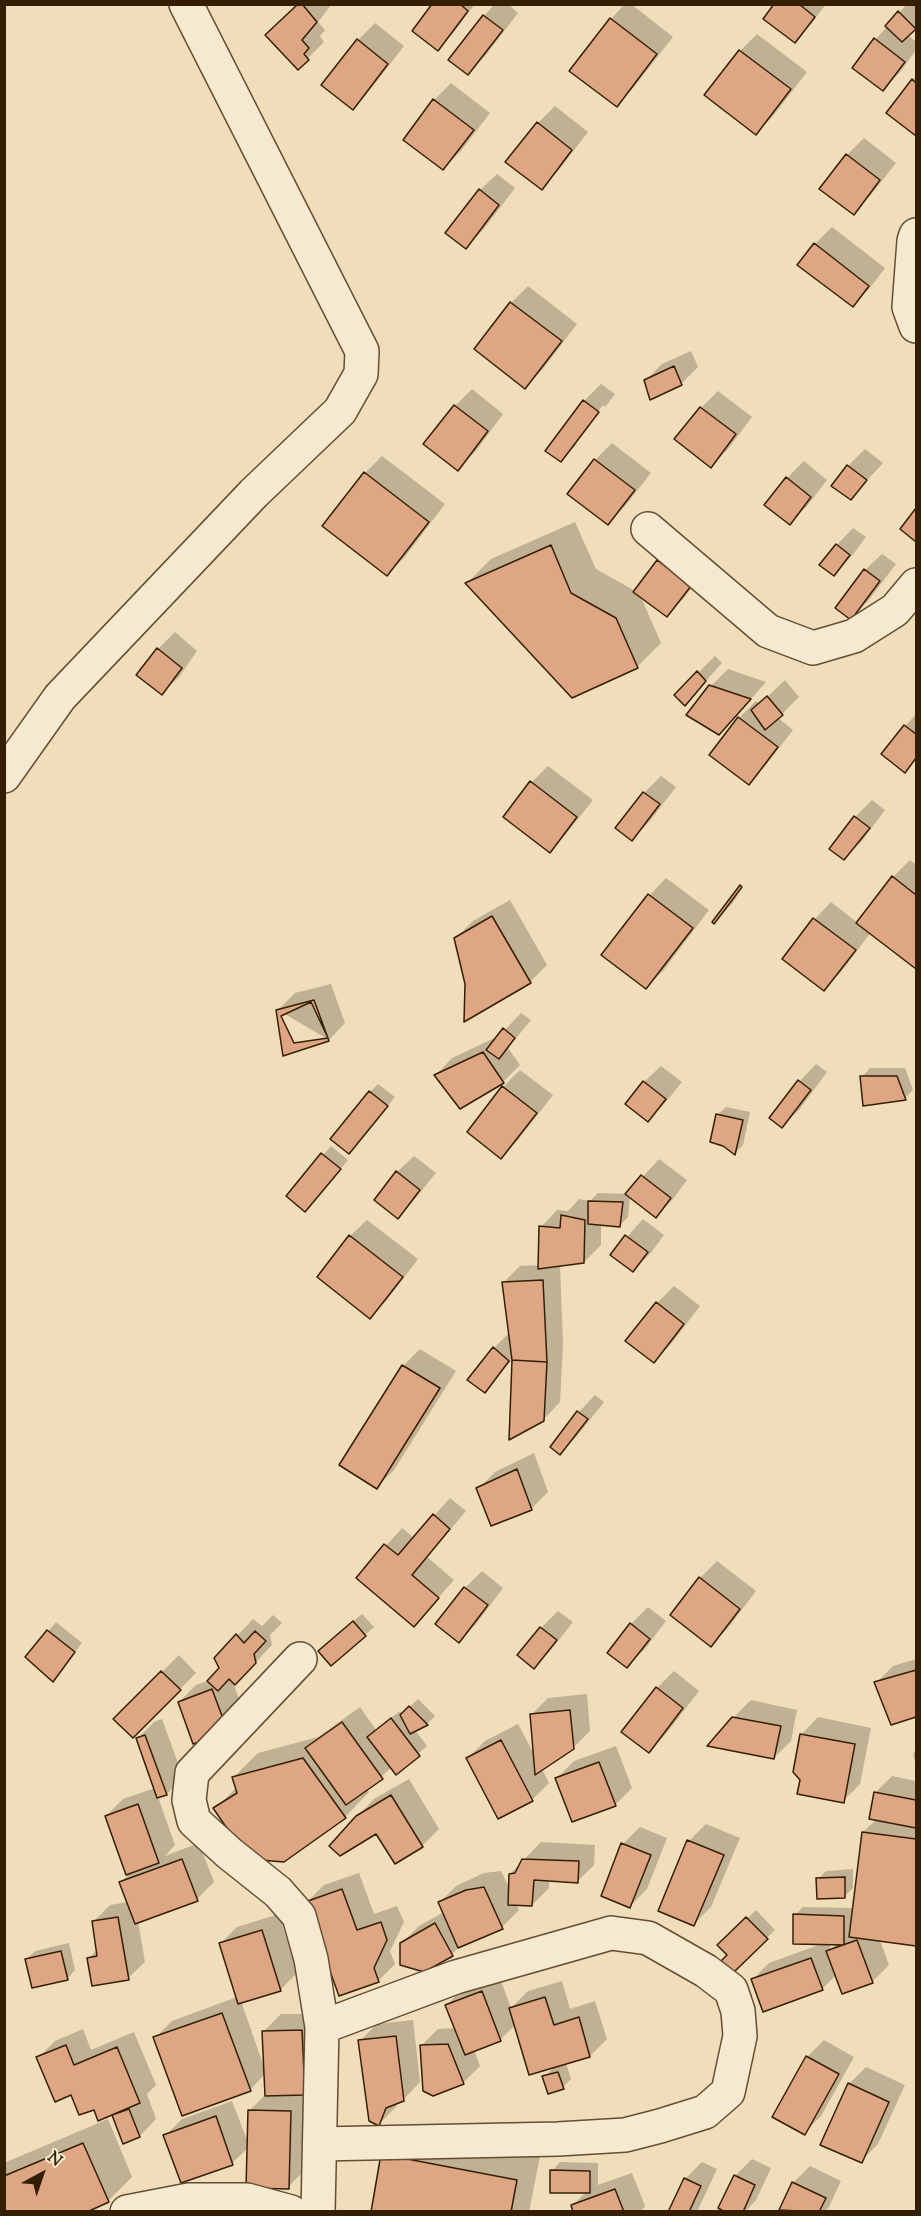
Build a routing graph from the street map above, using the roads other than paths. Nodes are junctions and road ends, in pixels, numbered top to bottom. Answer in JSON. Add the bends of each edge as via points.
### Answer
{"nodes":[{"id":1,"x":186,"y":4,"type":"edge"},
{"id":2,"x":916,"y":236,"type":"edge"},
{"id":3,"x":916,"y":326,"type":"edge"},
{"id":4,"x":648,"y":529,"type":"dead end"},
{"id":5,"x":916,"y":585,"type":"edge"},
{"id":6,"x":4,"y":776,"type":"edge"},
{"id":7,"x":300,"y":1659,"type":"dead end"},
{"id":8,"x":322,"y":2027,"type":"junction"},
{"id":9,"x":320,"y":2144,"type":"junction"},
{"id":10,"x":127,"y":2211,"type":"edge"},
{"id":11,"x":291,"y":2211,"type":"edge"},
{"id":12,"x":318,"y":2211,"type":"edge"}],
"edges":[{"from":1,"to":6,"type":"street","via":[[362,351],[361,374],[340,411],[254,493],[60,696]]},
{"from":2,"to":3,"type":"street","via":[[909,307]]},
{"from":4,"to":5,"type":"street","via":[[768,631],[813,648],[854,636],[895,610]]},
{"from":7,"to":8,"type":"street","via":[[192,1773],[189,1800],[194,1821],[278,1892],[299,1916],[311,1959]]},
{"from":8,"to":9,"type":"street"},
{"from":8,"to":9,"type":"street","via":[[456,1977],[611,1933],[648,1938],[731,1990],[740,2036],[728,2092],[705,2112],[624,2135]]},
{"from":9,"to":12,"type":"street"},
{"from":10,"to":11,"type":"street","via":[[189,2200],[248,2199]]}]}
